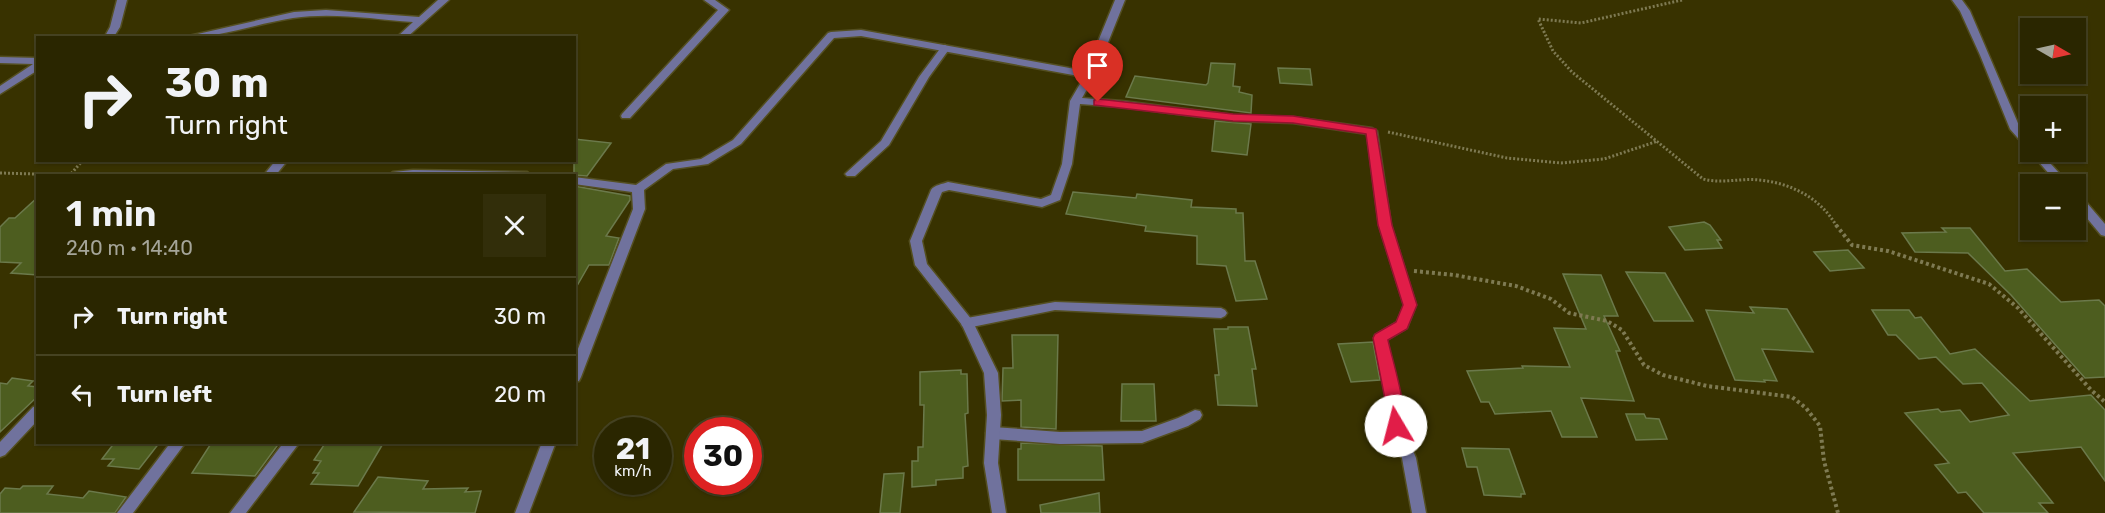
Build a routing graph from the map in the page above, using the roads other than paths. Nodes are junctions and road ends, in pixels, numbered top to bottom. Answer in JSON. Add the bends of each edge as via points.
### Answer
{"nodes":[{"id":1,"x":122,"y":0,"type":"edge"},
{"id":2,"x":444,"y":0,"type":"edge"},
{"id":3,"x":709,"y":0,"type":"edge"},
{"id":4,"x":1120,"y":0,"type":"edge"},
{"id":5,"x":1957,"y":0,"type":"edge"},
{"id":6,"x":420,"y":20,"type":"junction"},
{"id":7,"x":109,"y":36,"type":"edge"},
{"id":8,"x":194,"y":36,"type":"edge"},
{"id":9,"x":402,"y":36,"type":"edge"},
{"id":10,"x":945,"y":48,"type":"junction"},
{"id":11,"x":0,"y":60,"type":"edge"},
{"id":12,"x":36,"y":63,"type":"edge"},
{"id":13,"x":36,"y":65,"type":"edge"},
{"id":14,"x":1089,"y":75,"type":"junction"},
{"id":15,"x":0,"y":92,"type":"edge"},
{"id":16,"x":1075,"y":100,"type":"junction"},
{"id":17,"x":626,"y":116,"type":"dead end"},
{"id":18,"x":2020,"y":135,"type":"edge"},
{"id":19,"x":282,"y":162,"type":"edge"},
{"id":20,"x":2043,"y":162,"type":"edge"},
{"id":21,"x":270,"y":174,"type":"edge"},
{"id":22,"x":406,"y":174,"type":"edge"},
{"id":23,"x":451,"y":174,"type":"edge"},
{"id":24,"x":851,"y":174,"type":"dead end"},
{"id":25,"x":2055,"y":174,"type":"edge"},
{"id":26,"x":576,"y":180,"type":"edge"},
{"id":27,"x":638,"y":189,"type":"junction"},
{"id":28,"x":2086,"y":210,"type":"edge"},
{"id":29,"x":2105,"y":232,"type":"edge"},
{"id":30,"x":1221,"y":313,"type":"dead end"},
{"id":31,"x":967,"y":323,"type":"junction"},
{"id":32,"x":576,"y":372,"type":"edge"},
{"id":33,"x":36,"y":413,"type":"edge"},
{"id":34,"x":1195,"y":415,"type":"dead end"},
{"id":35,"x":993,"y":433,"type":"junction"},
{"id":36,"x":177,"y":444,"type":"edge"},
{"id":37,"x":291,"y":444,"type":"edge"},
{"id":38,"x":548,"y":444,"type":"edge"},
{"id":39,"x":0,"y":451,"type":"edge"},
{"id":40,"x":124,"y":513,"type":"edge"},
{"id":41,"x":237,"y":513,"type":"edge"},
{"id":42,"x":522,"y":513,"type":"edge"},
{"id":43,"x":999,"y":513,"type":"edge"},
{"id":44,"x":1419,"y":513,"type":"edge"}],
"edges":[{"from":1,"to":7,"type":"street"},
{"from":2,"to":6,"type":"street"},
{"from":3,"to":17,"type":"street","via":[[724,10]]},
{"from":4,"to":14,"type":"street"},
{"from":5,"to":18,"type":"street"},
{"from":6,"to":8,"type":"street","via":[[326,13],[294,15]]},
{"from":6,"to":9,"type":"street"},
{"from":10,"to":14,"type":"street"},
{"from":10,"to":24,"type":"street","via":[[885,143]]},
{"from":10,"to":27,"type":"street","via":[[861,33],[831,35],[737,142],[704,162],[670,166]]},
{"from":11,"to":12,"type":"street"},
{"from":13,"to":15,"type":"street"},
{"from":14,"to":16,"type":"street"},
{"from":16,"to":31,"type":"street","via":[[1067,164],[1056,197],[1042,203],[948,186],[937,190],[916,241],[921,265]]},
{"from":16,"to":44,"type":"street","via":[[1372,131],[1385,225],[1410,305],[1402,325],[1380,338],[1396,426],[1409,458]]},
{"from":19,"to":21,"type":"street"},
{"from":20,"to":25,"type":"street"},
{"from":22,"to":23,"type":"street"},
{"from":26,"to":27,"type":"street"},
{"from":27,"to":32,"type":"street","via":[[639,209]]},
{"from":28,"to":29,"type":"street"},
{"from":30,"to":31,"type":"street","via":[[1055,306]]},
{"from":31,"to":35,"type":"street","via":[[991,373]]},
{"from":33,"to":39,"type":"street"},
{"from":34,"to":35,"type":"street","via":[[1142,437],[1060,438]]},
{"from":35,"to":43,"type":"street","via":[[991,463]]},
{"from":36,"to":40,"type":"street"},
{"from":37,"to":41,"type":"street"},
{"from":38,"to":42,"type":"street"}]}
